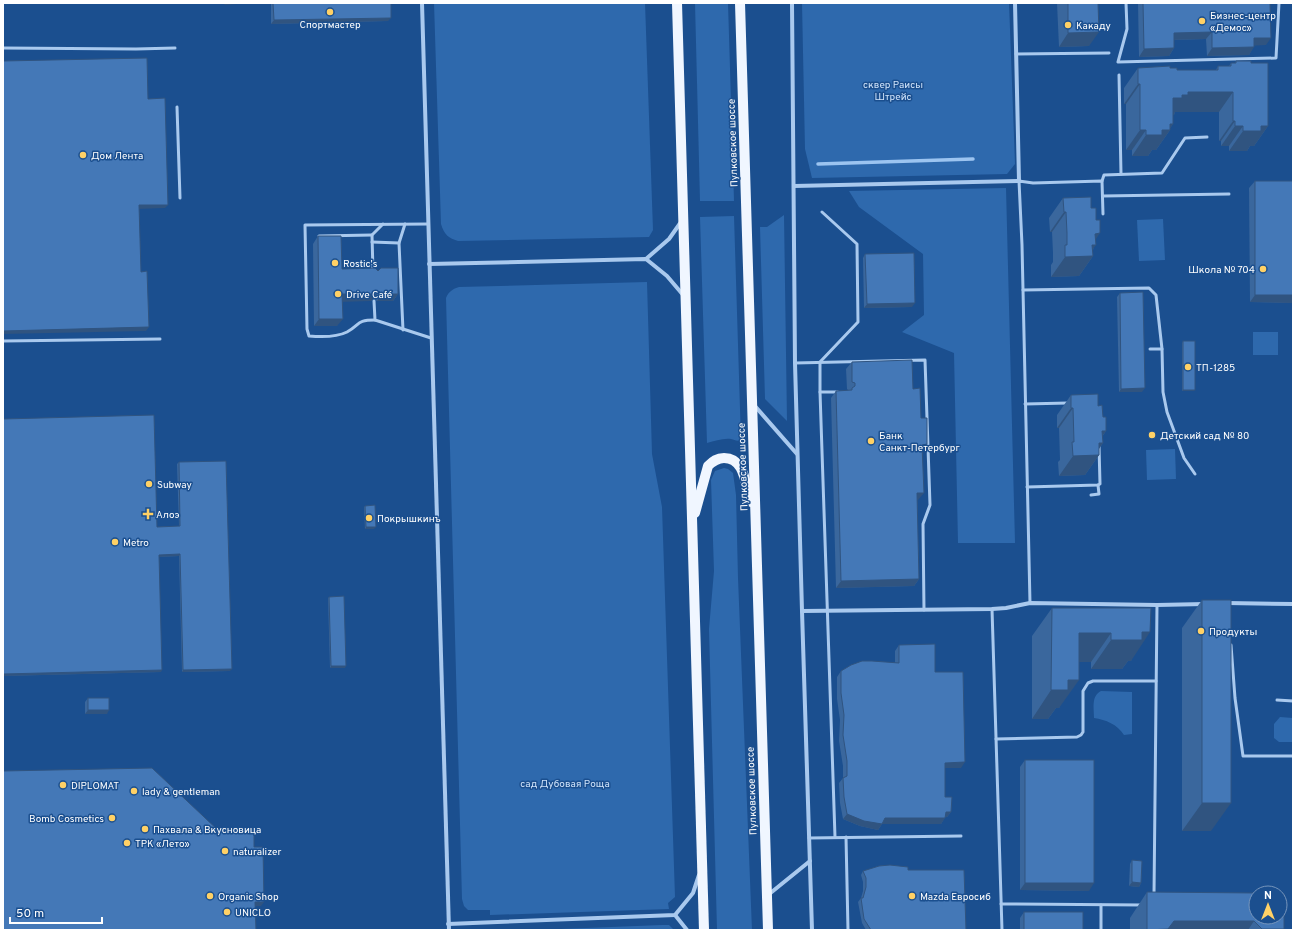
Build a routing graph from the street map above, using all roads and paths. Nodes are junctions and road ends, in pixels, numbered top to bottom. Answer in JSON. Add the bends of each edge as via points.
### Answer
{"nodes":[{"id":1,"x":422,"y":3,"type":"edge"},
{"id":2,"x":678,"y":3,"type":"edge"},
{"id":3,"x":740,"y":3,"type":"edge"},
{"id":4,"x":792,"y":3,"type":"edge"},
{"id":5,"x":1015,"y":3,"type":"edge"},
{"id":6,"x":1126,"y":3,"type":"edge"},
{"id":7,"x":1279,"y":3,"type":"edge"},
{"id":8,"x":3,"y":48,"type":"edge"},
{"id":9,"x":175,"y":48,"type":"dead end"},
{"id":10,"x":1109,"y":53,"type":"dead end"},
{"id":11,"x":1016,"y":54,"type":"junction"},
{"id":12,"x":1119,"y":75,"type":"dead end"},
{"id":13,"x":177,"y":107,"type":"dead end"},
{"id":14,"x":1207,"y":137,"type":"dead end"},
{"id":15,"x":1121,"y":174,"type":"junction"},
{"id":16,"x":1019,"y":181,"type":"junction"},
{"id":17,"x":1102,"y":181,"type":"junction"},
{"id":18,"x":794,"y":186,"type":"junction"},
{"id":19,"x":1229,"y":194,"type":"dead end"},
{"id":20,"x":1103,"y":196,"type":"junction"},
{"id":21,"x":180,"y":198,"type":"dead end"},
{"id":22,"x":822,"y":212,"type":"dead end"},
{"id":23,"x":1103,"y":214,"type":"dead end"},
{"id":24,"x":684,"y":218,"type":"junction"},
{"id":25,"x":384,"y":224,"type":"junction"},
{"id":26,"x":405,"y":224,"type":"junction"},
{"id":27,"x":428,"y":224,"type":"junction"},
{"id":28,"x":372,"y":235,"type":"junction"},
{"id":29,"x":319,"y":236,"type":"edge"},
{"id":30,"x":372,"y":242,"type":"junction"},
{"id":31,"x":398,"y":243,"type":"junction"},
{"id":32,"x":646,"y":259,"type":"junction"},
{"id":33,"x":429,"y":264,"type":"junction"},
{"id":34,"x":373,"y":276,"type":"edge"},
{"id":35,"x":1023,"y":290,"type":"junction"},
{"id":36,"x":686,"y":298,"type":"junction"},
{"id":37,"x":374,"y":301,"type":"edge"},
{"id":38,"x":374,"y":320,"type":"junction"},
{"id":39,"x":403,"y":330,"type":"junction"},
{"id":40,"x":431,"y":338,"type":"junction"},
{"id":41,"x":160,"y":339,"type":"dead end"},
{"id":42,"x":3,"y":342,"type":"edge"},
{"id":43,"x":1150,"y":349,"type":"dead end"},
{"id":44,"x":1162,"y":349,"type":"junction"},
{"id":45,"x":820,"y":362,"type":"junction"},
{"id":46,"x":795,"y":363,"type":"junction"},
{"id":47,"x":820,"y":392,"type":"junction"},
{"id":48,"x":840,"y":392,"type":"edge"},
{"id":49,"x":752,"y":403,"type":"junction"},
{"id":50,"x":1075,"y":403,"type":"edge"},
{"id":51,"x":1026,"y":404,"type":"junction"},
{"id":52,"x":1099,"y":441,"type":"edge"},
{"id":53,"x":798,"y":454,"type":"junction"},
{"id":54,"x":1195,"y":474,"type":"dead end"},
{"id":55,"x":1098,"y":485,"type":"junction"},
{"id":56,"x":1027,"y":487,"type":"junction"},
{"id":57,"x":1091,"y":494,"type":"dead end"},
{"id":58,"x":755,"y":511,"type":"junction"},
{"id":59,"x":692,"y":522,"type":"junction"},
{"id":60,"x":1030,"y":603,"type":"junction"},
{"id":61,"x":1228,"y":603,"type":"junction"},
{"id":62,"x":1212,"y":604,"type":"edge"},
{"id":63,"x":1220,"y":604,"type":"edge"},
{"id":64,"x":1293,"y":604,"type":"edge"},
{"id":65,"x":1157,"y":605,"type":"junction"},
{"id":66,"x":992,"y":609,"type":"junction"},
{"id":67,"x":924,"y":610,"type":"junction"},
{"id":68,"x":1228,"y":610,"type":"edge"},
{"id":69,"x":802,"y":611,"type":"junction"},
{"id":70,"x":828,"y":611,"type":"junction"},
{"id":71,"x":1230,"y":638,"type":"edge"},
{"id":72,"x":1156,"y":681,"type":"junction"},
{"id":73,"x":1277,"y":700,"type":"dead end"},
{"id":74,"x":1293,"y":701,"type":"edge"},
{"id":75,"x":996,"y":739,"type":"junction"},
{"id":76,"x":1293,"y":756,"type":"edge"},
{"id":77,"x":835,"y":836,"type":"junction"},
{"id":78,"x":846,"y":836,"type":"junction"},
{"id":79,"x":961,"y":836,"type":"dead end"},
{"id":80,"x":809,"y":838,"type":"junction"},
{"id":81,"x":810,"y":861,"type":"junction"},
{"id":82,"x":702,"y":868,"type":"junction"},
{"id":83,"x":766,"y":896,"type":"junction"},
{"id":84,"x":1154,"y":897,"type":"edge"},
{"id":85,"x":1001,"y":904,"type":"junction"},
{"id":86,"x":1100,"y":905,"type":"junction"},
{"id":87,"x":1147,"y":905,"type":"edge"},
{"id":88,"x":675,"y":915,"type":"junction"},
{"id":89,"x":448,"y":924,"type":"junction"},
{"id":90,"x":448,"y":930,"type":"edge"},
{"id":91,"x":687,"y":930,"type":"edge"},
{"id":92,"x":704,"y":930,"type":"edge"},
{"id":93,"x":768,"y":930,"type":"edge"},
{"id":94,"x":812,"y":930,"type":"edge"},
{"id":95,"x":848,"y":930,"type":"edge"},
{"id":96,"x":1002,"y":930,"type":"edge"},
{"id":97,"x":1101,"y":930,"type":"edge"}],
"edges":[{"from":1,"to":27,"type":"street"},
{"from":2,"to":24,"type":"main road"},
{"from":3,"to":49,"type":"main road","name":"Пулковское шоссе"},
{"from":4,"to":18,"type":"street"},
{"from":5,"to":11,"type":"street"},
{"from":6,"to":7,"type":"lane","via":[[1128,28],[1118,62],[1276,58]]},
{"from":8,"to":9,"type":"lane"},
{"from":10,"to":11,"type":"lane"},
{"from":11,"to":16,"type":"street"},
{"from":12,"to":15,"type":"lane"},
{"from":13,"to":21,"type":"lane"},
{"from":14,"to":15,"type":"lane","via":[[1185,138],[1162,173]]},
{"from":15,"to":17,"type":"lane","via":[[1104,175]]},
{"from":16,"to":17,"type":"lane"},
{"from":16,"to":18,"type":"street"},
{"from":16,"to":35,"type":"lane"},
{"from":17,"to":20,"type":"lane"},
{"from":18,"to":46,"type":"street"},
{"from":19,"to":20,"type":"lane"},
{"from":20,"to":23,"type":"lane"},
{"from":22,"to":45,"type":"lane","via":[[857,244],[858,322]]},
{"from":24,"to":32,"type":"street","via":[[669,239]]},
{"from":24,"to":36,"type":"main road"},
{"from":25,"to":26,"type":"lane"},
{"from":25,"to":28,"type":"lane"},
{"from":25,"to":38,"type":"lane","via":[[306,225],[306,329],[309,336],[322,337],[346,332],[363,320]]},
{"from":26,"to":27,"type":"lane"},
{"from":26,"to":31,"type":"lane"},
{"from":27,"to":33,"type":"street"},
{"from":28,"to":29,"type":"lane"},
{"from":28,"to":30,"type":"lane"},
{"from":30,"to":31,"type":"lane"},
{"from":30,"to":34,"type":"lane"},
{"from":31,"to":39,"type":"lane"},
{"from":32,"to":33,"type":"street"},
{"from":32,"to":36,"type":"street","via":[[667,276]]},
{"from":33,"to":40,"type":"street"},
{"from":35,"to":44,"type":"lane","via":[[1149,288],[1156,295]]},
{"from":35,"to":51,"type":"lane"},
{"from":36,"to":59,"type":"main road"},
{"from":37,"to":38,"type":"lane"},
{"from":38,"to":39,"type":"lane"},
{"from":39,"to":40,"type":"lane"},
{"from":40,"to":89,"type":"street"},
{"from":41,"to":42,"type":"lane"},
{"from":43,"to":44,"type":"lane"},
{"from":44,"to":54,"type":"lane","via":[[1163,392],[1167,412],[1184,458]]},
{"from":45,"to":46,"type":"lane"},
{"from":45,"to":47,"type":"lane"},
{"from":45,"to":67,"type":"lane","via":[[925,360],[930,505],[923,524]]},
{"from":46,"to":53,"type":"street"},
{"from":47,"to":48,"type":"lane"},
{"from":47,"to":70,"type":"lane"},
{"from":49,"to":53,"type":"street"},
{"from":49,"to":58,"type":"main road","name":"Пулковское шоссе"},
{"from":50,"to":51,"type":"lane"},
{"from":51,"to":56,"type":"lane"},
{"from":52,"to":55,"type":"lane"},
{"from":53,"to":69,"type":"street"},
{"from":55,"to":56,"type":"lane"},
{"from":55,"to":57,"type":"lane","via":[[1099,494]]},
{"from":56,"to":60,"type":"lane"},
{"from":58,"to":59,"type":"main road","via":[[740,465],[731,459],[719,458],[708,466]]},
{"from":58,"to":83,"type":"main road","name":"Пулковское шоссе"},
{"from":59,"to":82,"type":"main road"},
{"from":60,"to":65,"type":"street"},
{"from":60,"to":66,"type":"street"},
{"from":61,"to":63,"type":"street"},
{"from":61,"to":64,"type":"street"},
{"from":61,"to":68,"type":"lane"},
{"from":62,"to":65,"type":"street"},
{"from":65,"to":72,"type":"lane"},
{"from":66,"to":67,"type":"street"},
{"from":66,"to":75,"type":"lane"},
{"from":67,"to":70,"type":"street"},
{"from":69,"to":70,"type":"street"},
{"from":69,"to":80,"type":"street"},
{"from":70,"to":77,"type":"lane"},
{"from":71,"to":76,"type":"lane","via":[[1243,756]]},
{"from":72,"to":75,"type":"lane","via":[[1088,683],[1083,691],[1083,732],[1077,737]]},
{"from":72,"to":84,"type":"lane"},
{"from":73,"to":74,"type":"lane"},
{"from":75,"to":85,"type":"lane"},
{"from":77,"to":78,"type":"lane"},
{"from":77,"to":80,"type":"lane"},
{"from":78,"to":79,"type":"lane"},
{"from":78,"to":95,"type":"lane"},
{"from":80,"to":81,"type":"street"},
{"from":81,"to":83,"type":"street"},
{"from":81,"to":94,"type":"street"},
{"from":82,"to":88,"type":"street","via":[[692,893]]},
{"from":82,"to":92,"type":"main road"},
{"from":83,"to":93,"type":"main road","name":"Пулковское шоссе"},
{"from":85,"to":86,"type":"lane"},
{"from":85,"to":96,"type":"lane"},
{"from":86,"to":87,"type":"lane"},
{"from":86,"to":97,"type":"lane"},
{"from":88,"to":89,"type":"street"},
{"from":88,"to":91,"type":"street"},
{"from":89,"to":90,"type":"street"}]}
